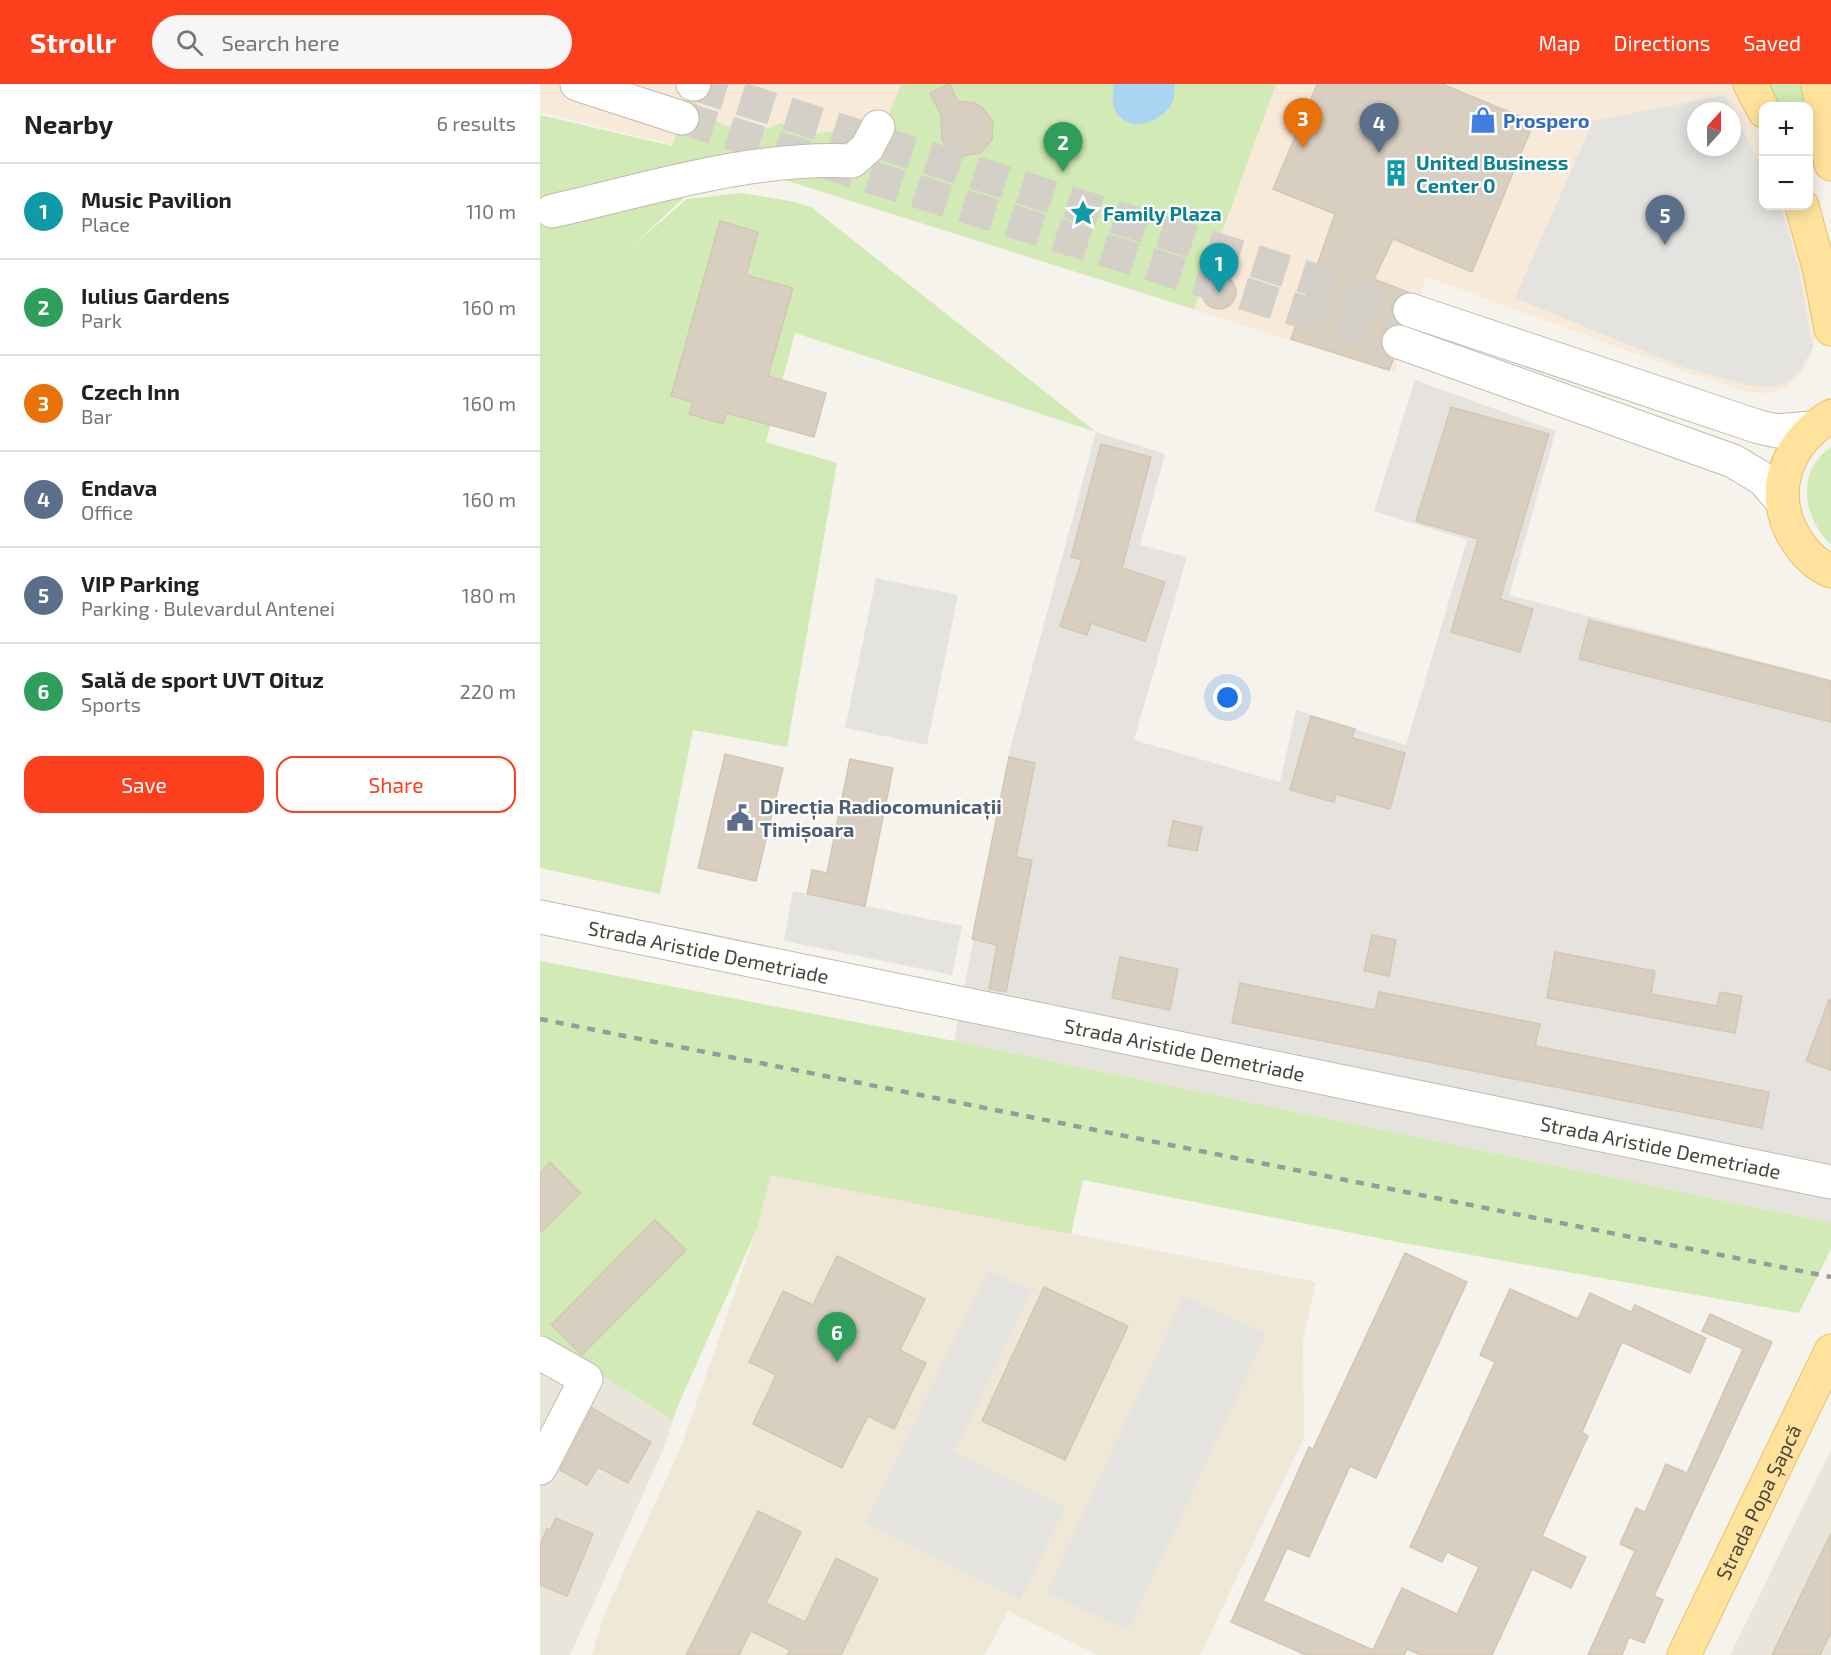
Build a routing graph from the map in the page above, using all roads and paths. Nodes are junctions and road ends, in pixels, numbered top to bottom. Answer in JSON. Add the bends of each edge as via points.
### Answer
{"nodes":[{"id":1,"x":577,"y":84,"type":"edge"},
{"id":2,"x":1750,"y":84,"type":"edge"},
{"id":3,"x":1818,"y":84,"type":"edge"},
{"id":4,"x":1759,"y":102,"type":"edge"},
{"id":5,"x":682,"y":118,"type":"tunnel mouth"},
{"id":6,"x":878,"y":127,"type":"dead end"},
{"id":7,"x":1831,"y":164,"type":"edge"},
{"id":8,"x":1803,"y":210,"type":"edge"},
{"id":9,"x":552,"y":211,"type":"dead end"},
{"id":10,"x":1410,"y":310,"type":"tunnel mouth"},
{"id":11,"x":1831,"y":329,"type":"edge"},
{"id":12,"x":1399,"y":342,"type":"tunnel mouth"},
{"id":13,"x":1831,"y":390,"type":"edge"},
{"id":14,"x":1819,"y":423,"type":"edge"},
{"id":15,"x":1781,"y":500,"type":"junction"},
{"id":16,"x":1831,"y":571,"type":"edge"},
{"id":17,"x":540,"y":917,"type":"edge"},
{"id":18,"x":1831,"y":1182,"type":"edge"},
{"id":19,"x":1831,"y":1351,"type":"edge"},
{"id":20,"x":540,"y":1353,"type":"edge"},
{"id":21,"x":540,"y":1468,"type":"edge"},
{"id":22,"x":1691,"y":1653,"type":"edge"}],
"edges":[{"from":1,"to":5,"type":"street"},
{"from":2,"to":4,"type":"main road"},
{"from":3,"to":7,"type":"main road"},
{"from":6,"to":9,"type":"street","via":[[867,148],[852,161],[804,160],[735,170]]},
{"from":8,"to":11,"type":"main road"},
{"from":10,"to":14,"type":"street","via":[[1759,427],[1778,431]]},
{"from":12,"to":15,"type":"street","via":[[1733,461],[1763,479]]},
{"from":13,"to":14,"type":"main road"},
{"from":14,"to":15,"type":"main road","via":[[1798,443],[1788,460]]},
{"from":15,"to":16,"type":"main road","via":[[1788,528],[1804,552]]},
{"from":17,"to":18,"type":"street","name":"Strada Aristide Demetriade"},
{"from":19,"to":22,"type":"main road","name":"Strada Popa Șapcă"},
{"from":20,"to":21,"type":"street","via":[[586,1379]]}]}
